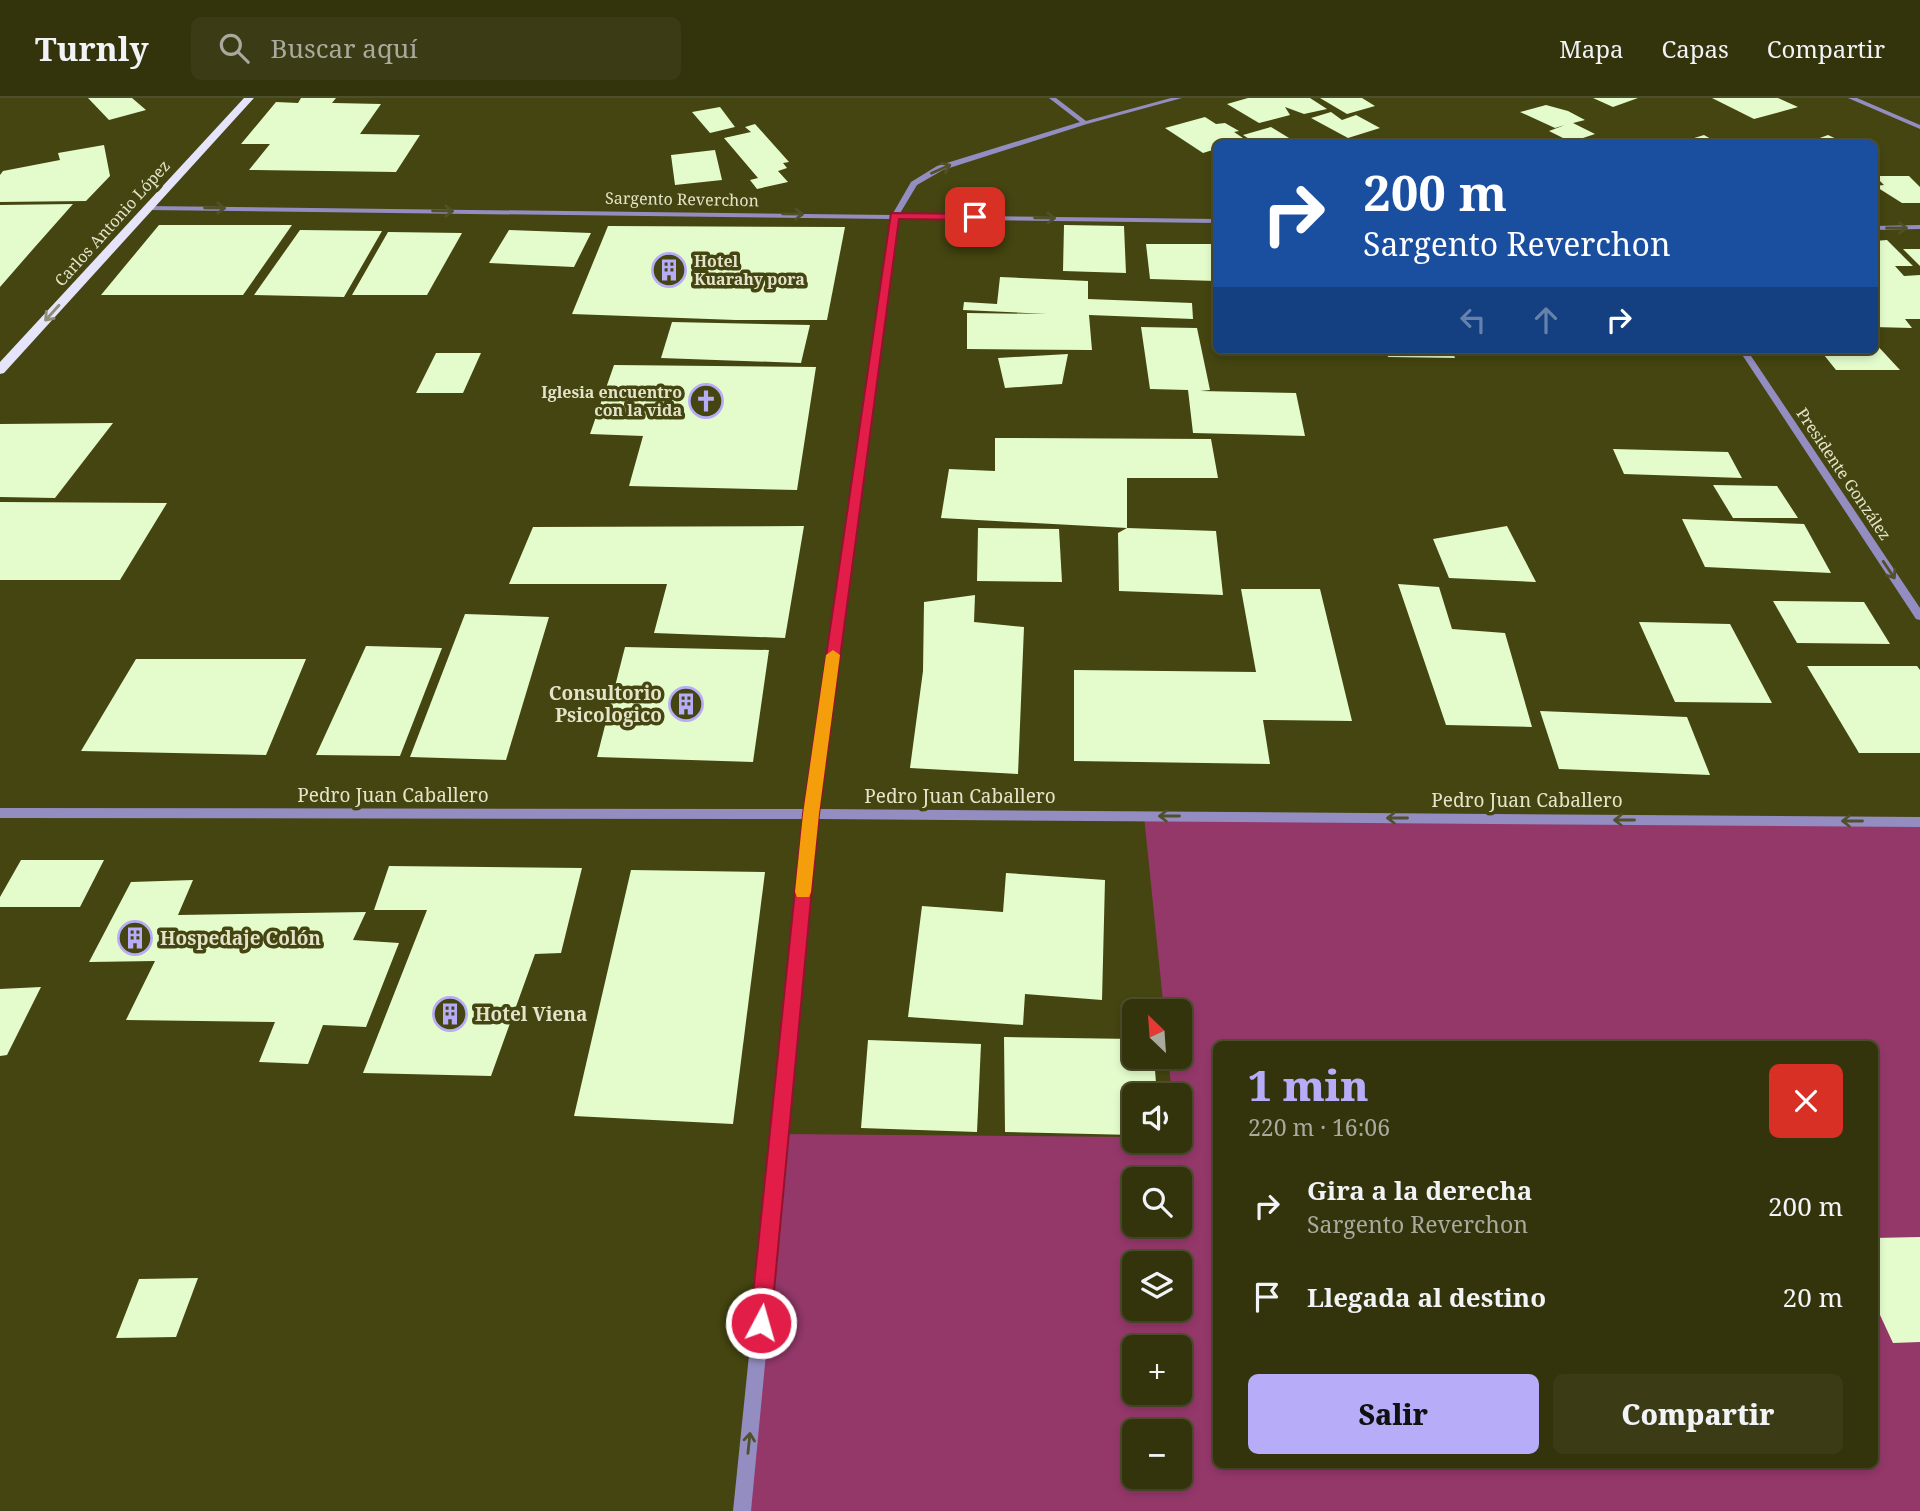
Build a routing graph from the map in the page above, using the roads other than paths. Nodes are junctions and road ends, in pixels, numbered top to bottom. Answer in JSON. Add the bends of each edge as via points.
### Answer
{"nodes":[{"id":1,"x":248,"y":98,"type":"edge"},
{"id":2,"x":1052,"y":98,"type":"edge"},
{"id":3,"x":1180,"y":98,"type":"edge"},
{"id":4,"x":1850,"y":98,"type":"edge"},
{"id":5,"x":1085,"y":122,"type":"junction"},
{"id":6,"x":1920,"y":127,"type":"edge"},
{"id":7,"x":147,"y":208,"type":"junction"},
{"id":8,"x":895,"y":216,"type":"junction"},
{"id":9,"x":1213,"y":220,"type":"edge"},
{"id":10,"x":1878,"y":228,"type":"edge"},
{"id":11,"x":1920,"y":228,"type":"edge"},
{"id":12,"x":1746,"y":354,"type":"edge"},
{"id":13,"x":0,"y":370,"type":"edge"},
{"id":14,"x":1920,"y":616,"type":"edge"},
{"id":15,"x":0,"y":813,"type":"edge"},
{"id":16,"x":811,"y":814,"type":"junction"},
{"id":17,"x":1920,"y":822,"type":"edge"},
{"id":18,"x":742,"y":1511,"type":"edge"}],
"edges":[{"from":1,"to":7,"type":"main road","name":"Carlos Antonio López"},
{"from":2,"to":5,"type":"street"},
{"from":3,"to":5,"type":"street"},
{"from":4,"to":6,"type":"street"},
{"from":8,"to":5,"type":"street","one_way":true,"via":[[914,184],[940,168]]},
{"from":7,"to":8,"type":"street","name":"Sargento Reverchon","one_way":true},
{"from":7,"to":13,"type":"main road","name":"Carlos Antonio López","one_way":true},
{"from":8,"to":9,"type":"street","name":"Sargento Reverchon","one_way":true},
{"from":8,"to":16,"type":"street"},
{"from":10,"to":11,"type":"street","one_way":true},
{"from":12,"to":14,"type":"street","name":"Presidente González","one_way":true},
{"from":15,"to":16,"type":"street","name":"Pedro Juan Caballero"},
{"from":17,"to":16,"type":"street","name":"Pedro Juan Caballero","one_way":true},
{"from":18,"to":16,"type":"street","one_way":true}]}
